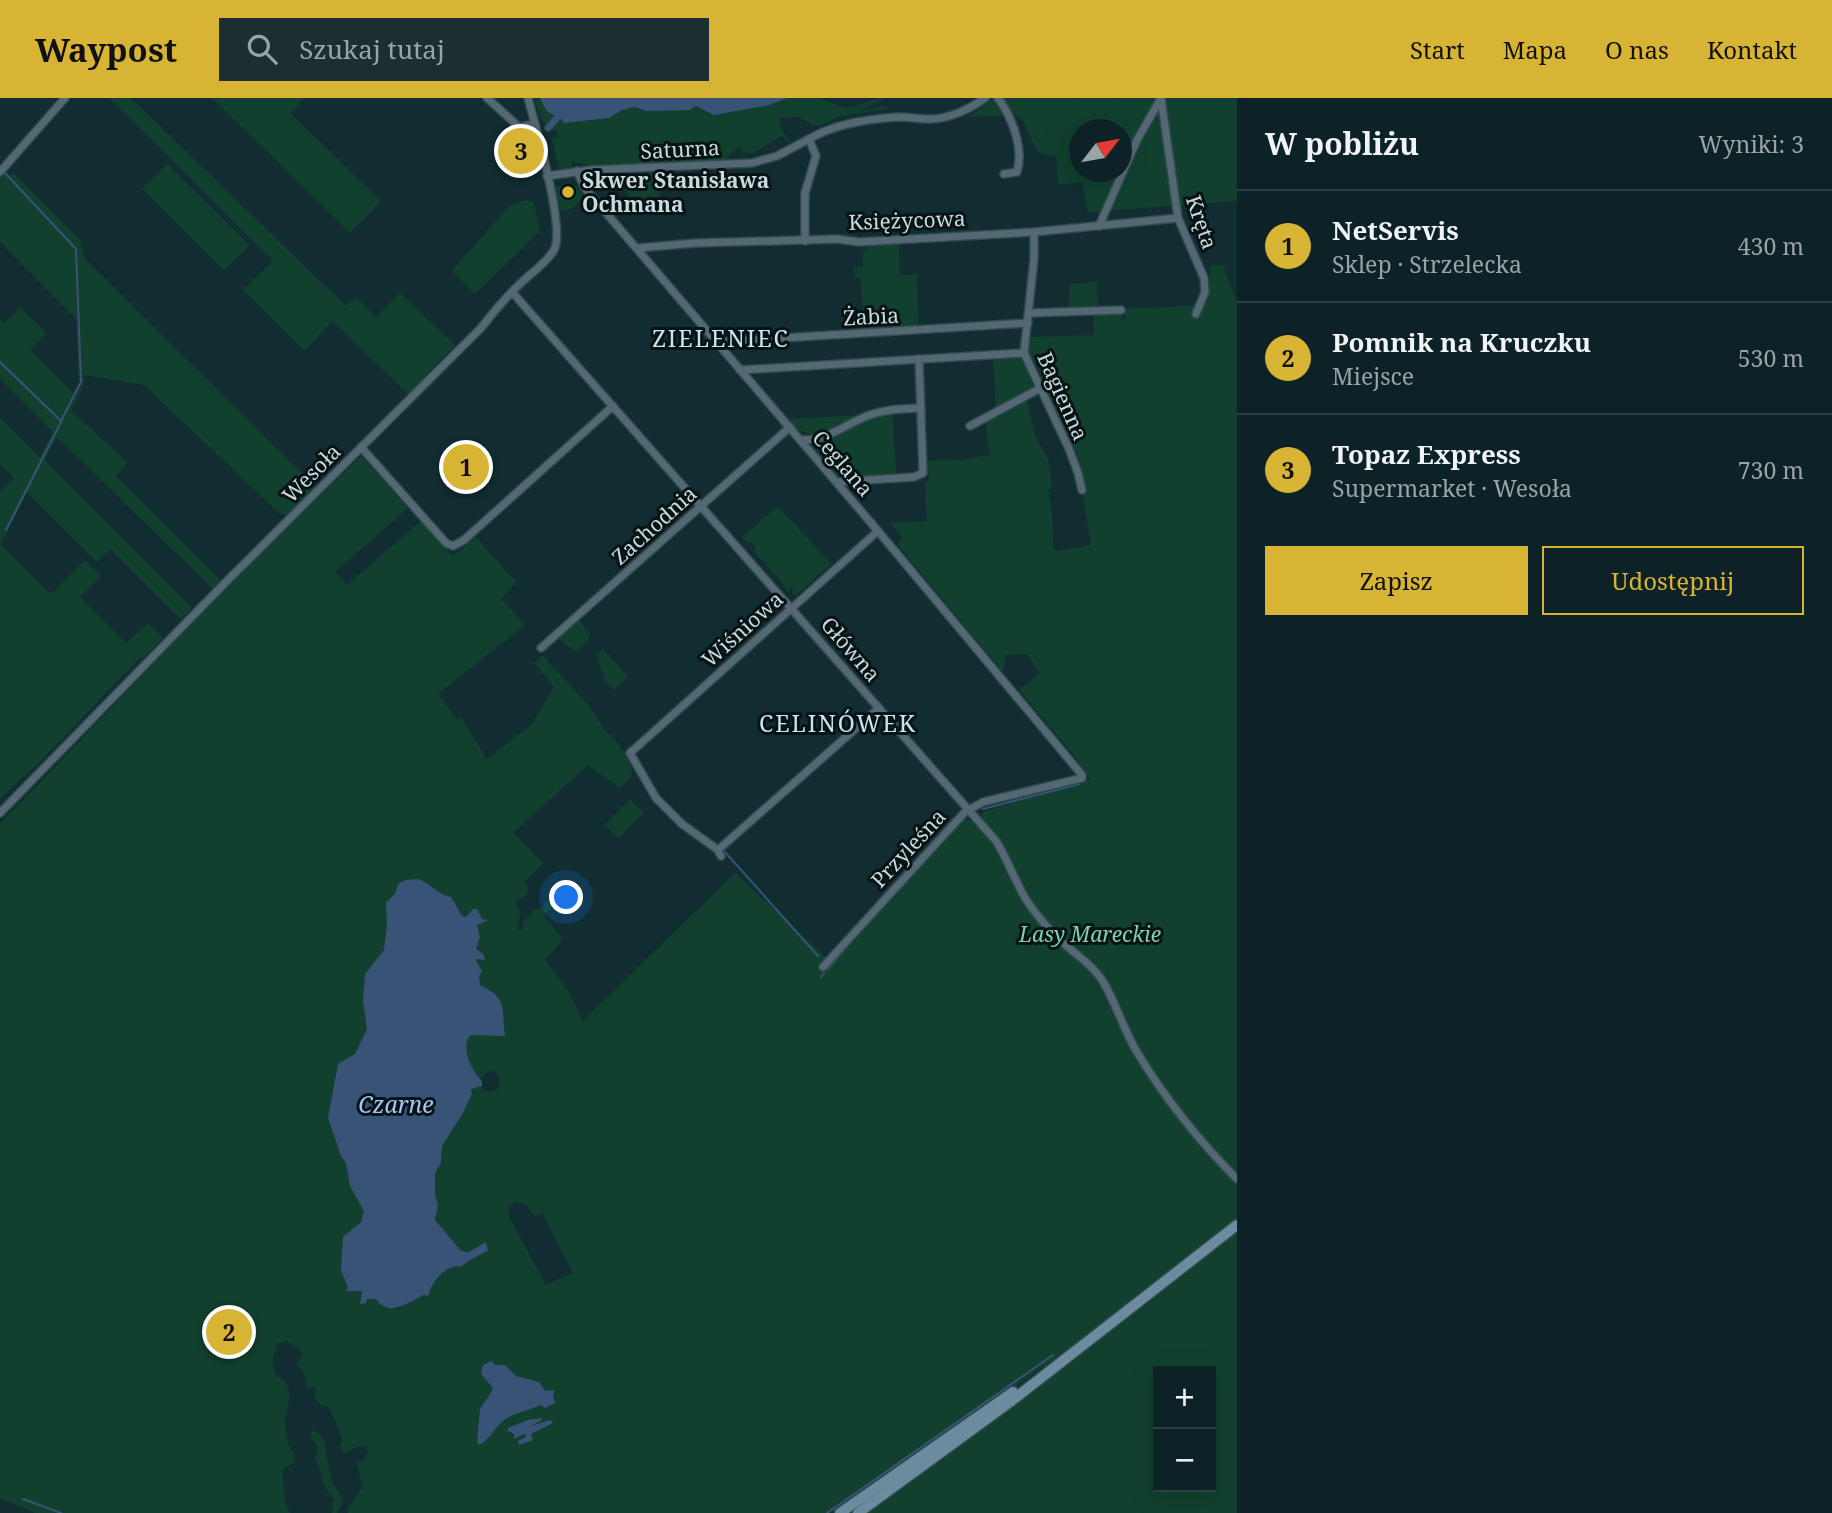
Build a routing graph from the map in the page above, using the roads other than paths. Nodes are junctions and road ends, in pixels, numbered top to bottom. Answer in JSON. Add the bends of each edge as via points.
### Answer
{"nodes":[{"id":1,"x":65,"y":98,"type":"edge"},
{"id":2,"x":487,"y":98,"type":"edge"},
{"id":3,"x":528,"y":98,"type":"edge"},
{"id":4,"x":985,"y":98,"type":"edge"},
{"id":5,"x":998,"y":98,"type":"edge"},
{"id":6,"x":1160,"y":99,"type":"edge"},
{"id":7,"x":535,"y":124,"type":"junction"},
{"id":8,"x":809,"y":139,"type":"junction"},
{"id":9,"x":3,"y":162,"type":"edge"},
{"id":10,"x":577,"y":171,"type":"junction"},
{"id":11,"x":0,"y":172,"type":"edge"},
{"id":12,"x":1004,"y":174,"type":"dead end"},
{"id":13,"x":548,"y":176,"type":"junction"},
{"id":14,"x":1178,"y":218,"type":"junction"},
{"id":15,"x":1099,"y":226,"type":"junction"},
{"id":16,"x":1034,"y":232,"type":"junction"},
{"id":17,"x":805,"y":241,"type":"junction"},
{"id":18,"x":637,"y":248,"type":"junction"},
{"id":19,"x":512,"y":292,"type":"junction"},
{"id":20,"x":1121,"y":310,"type":"dead end"},
{"id":21,"x":1030,"y":313,"type":"junction"},
{"id":22,"x":1196,"y":314,"type":"dead end"},
{"id":23,"x":1028,"y":323,"type":"junction"},
{"id":24,"x":716,"y":342,"type":"junction"},
{"id":25,"x":1024,"y":353,"type":"junction"},
{"id":26,"x":919,"y":359,"type":"junction"},
{"id":27,"x":740,"y":370,"type":"junction"},
{"id":28,"x":1039,"y":389,"type":"junction"},
{"id":29,"x":613,"y":406,"type":"junction"},
{"id":30,"x":921,"y":408,"type":"junction"},
{"id":31,"x":970,"y":426,"type":"dead end"},
{"id":32,"x":790,"y":428,"type":"junction"},
{"id":33,"x":801,"y":440,"type":"junction"},
{"id":34,"x":361,"y":447,"type":"junction"},
{"id":35,"x":837,"y":482,"type":"junction"},
{"id":36,"x":1082,"y":490,"type":"dead end"},
{"id":37,"x":700,"y":506,"type":"junction"},
{"id":38,"x":878,"y":531,"type":"junction"},
{"id":39,"x":791,"y":608,"type":"junction"},
{"id":40,"x":541,"y":648,"type":"dead end"},
{"id":41,"x":879,"y":708,"type":"junction"},
{"id":42,"x":1082,"y":778,"type":"joint"},
{"id":43,"x":969,"y":810,"type":"junction"},
{"id":44,"x":0,"y":813,"type":"edge"},
{"id":45,"x":823,"y":967,"type":"dead end"},
{"id":46,"x":1237,"y":1179,"type":"edge"},
{"id":47,"x":1237,"y":1225,"type":"edge"},
{"id":48,"x":1057,"y":1363,"type":"junction"},
{"id":49,"x":840,"y":1513,"type":"edge"},
{"id":50,"x":858,"y":1513,"type":"edge"}],
"edges":[{"from":1,"to":9,"type":"street"},
{"from":2,"to":7,"type":"street","via":[[519,127]]},
{"from":3,"to":7,"type":"street","name":"Wesoła"},
{"from":4,"to":8,"type":"street","name":"Saturna","via":[[944,117],[865,122],[833,128]]},
{"from":5,"to":12,"type":"street","via":[[1017,139],[1019,164],[1017,172]]},
{"from":6,"to":14,"type":"street","name":"Kręta"},
{"from":6,"to":15,"type":"street","via":[[1136,140]]},
{"from":7,"to":13,"type":"street","name":"Wesoła"},
{"from":8,"to":10,"type":"street","name":"Saturna","via":[[752,163]]},
{"from":8,"to":17,"type":"street","via":[[816,161],[805,193]]},
{"from":9,"to":11,"type":"street"},
{"from":10,"to":13,"type":"street","name":"Saturna"},
{"from":10,"to":18,"type":"street","name":"Ceglana","via":[[584,187]]},
{"from":13,"to":19,"type":"street","name":"Wesoła","via":[[558,242],[550,256]]},
{"from":14,"to":15,"type":"street","name":"Księżycowa"},
{"from":14,"to":22,"type":"street","name":"Kręta","via":[[1204,278],[1205,292]]},
{"from":15,"to":16,"type":"street","name":"Księżycowa"},
{"from":16,"to":17,"type":"street","name":"Księżycowa"},
{"from":16,"to":21,"type":"street","name":"Bagienna"},
{"from":17,"to":18,"type":"street","name":"Księżycowa"},
{"from":18,"to":24,"type":"street","name":"Ceglana"},
{"from":19,"to":29,"type":"street","name":"Główna"},
{"from":19,"to":34,"type":"street","name":"Wesoła"},
{"from":20,"to":21,"type":"street"},
{"from":21,"to":23,"type":"street","name":"Bagienna"},
{"from":23,"to":24,"type":"street","name":"Żabia"},
{"from":23,"to":25,"type":"street","name":"Bagienna"},
{"from":24,"to":27,"type":"street","name":"Ceglana"},
{"from":25,"to":26,"type":"street"},
{"from":25,"to":28,"type":"street","name":"Bagienna"},
{"from":26,"to":27,"type":"street"},
{"from":26,"to":30,"type":"street"},
{"from":27,"to":32,"type":"street","name":"Ceglana"},
{"from":28,"to":31,"type":"street"},
{"from":28,"to":36,"type":"street","name":"Bagienna","via":[[1069,449]]},
{"from":29,"to":34,"type":"street","via":[[453,546]]},
{"from":29,"to":37,"type":"street","name":"Główna"},
{"from":30,"to":33,"type":"street","via":[[884,411],[828,436]]},
{"from":30,"to":35,"type":"street","via":[[923,470],[919,476]]},
{"from":32,"to":33,"type":"street","name":"Ceglana"},
{"from":32,"to":37,"type":"street","name":"Zachodnia"},
{"from":33,"to":35,"type":"street","name":"Ceglana"},
{"from":34,"to":44,"type":"street","name":"Wesoła"},
{"from":35,"to":38,"type":"street","name":"Ceglana"},
{"from":37,"to":39,"type":"street","name":"Główna"},
{"from":37,"to":40,"type":"street","name":"Zachodnia"},
{"from":38,"to":39,"type":"street","name":"Wiśniowa"},
{"from":38,"to":42,"type":"street","name":"Ceglana"},
{"from":39,"to":41,"type":"street","name":"Główna"},
{"from":39,"to":41,"type":"street","name":"Wiśniowa","via":[[630,753],[656,798],[719,853]]},
{"from":41,"to":43,"type":"street","name":"Główna"},
{"from":42,"to":43,"type":"street","name":"Przyleśna","via":[[983,802]]},
{"from":43,"to":45,"type":"street","name":"Przyleśna"},
{"from":43,"to":46,"type":"street","name":"Główna","via":[[1002,850],[1034,911],[1096,971],[1140,1059]]},
{"from":47,"to":48,"type":"main road"},
{"from":48,"to":49,"type":"main road"},
{"from":48,"to":50,"type":"main road"}]}
